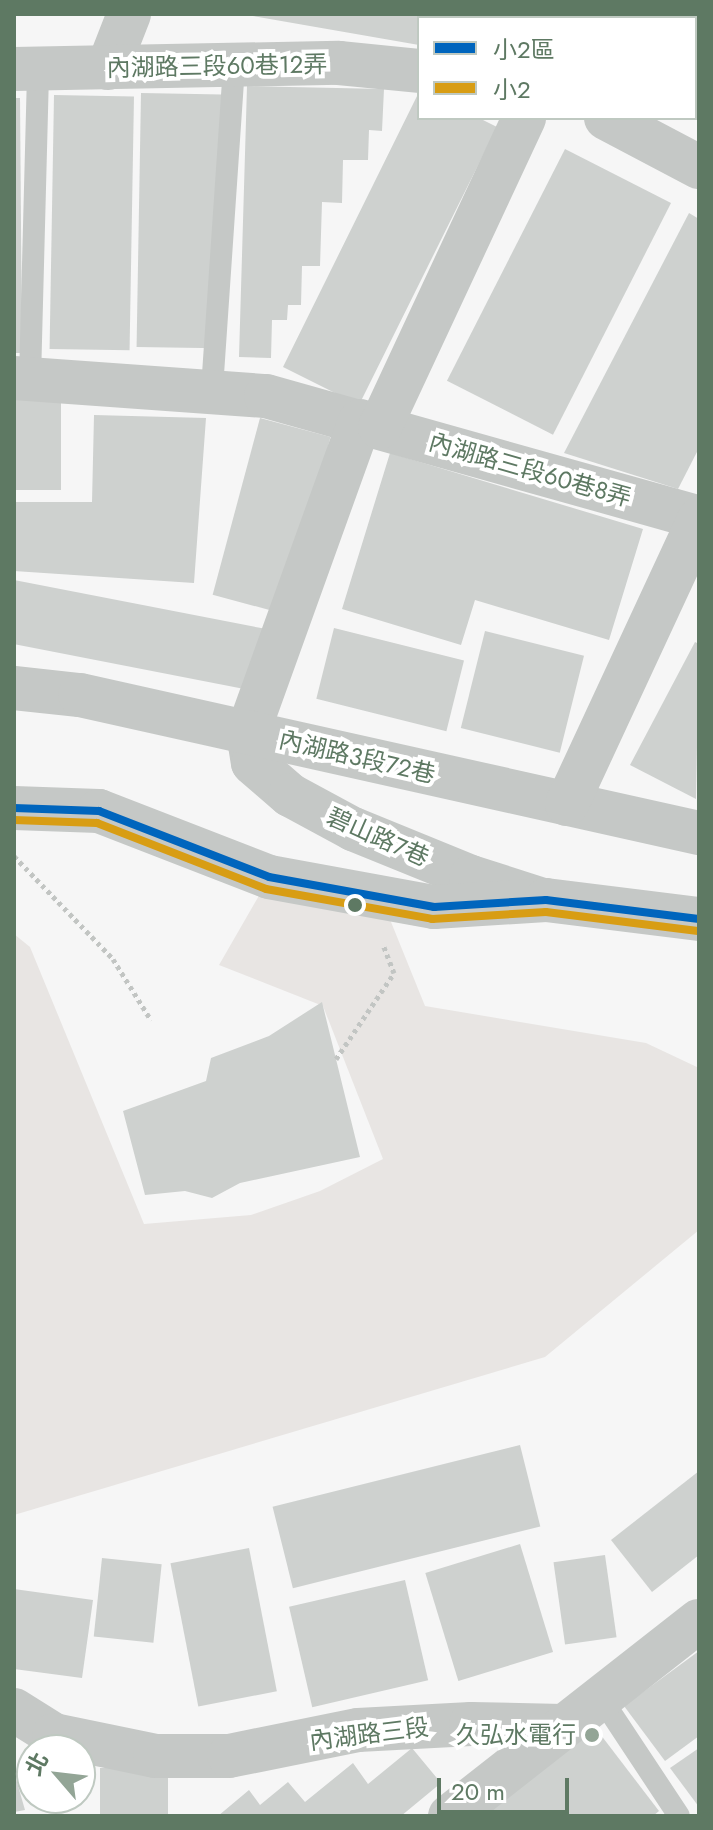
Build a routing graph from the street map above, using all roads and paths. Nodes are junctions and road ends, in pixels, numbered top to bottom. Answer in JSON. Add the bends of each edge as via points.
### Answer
{"nodes":[{"id":1,"x":129,"y":14,"type":"edge"},
{"id":2,"x":234,"y":63,"type":"junction"},
{"id":3,"x":108,"y":68,"type":"junction"},
{"id":4,"x":26,"y":69,"type":"edge"},
{"id":5,"x":417,"y":71,"type":"edge"},
{"id":6,"x":523,"y":120,"type":"edge"},
{"id":7,"x":610,"y":120,"type":"edge"},
{"id":8,"x":699,"y":167,"type":"edge"},
{"id":9,"x":22,"y":378,"type":"edge"},
{"id":10,"x":212,"y":389,"type":"junction"},
{"id":11,"x":370,"y":424,"type":"junction"},
{"id":12,"x":699,"y":518,"type":"edge"},
{"id":13,"x":14,"y":688,"type":"edge"},
{"id":14,"x":248,"y":732,"type":"junction"},
{"id":15,"x":567,"y":804,"type":"junction"},
{"id":16,"x":14,"y":808,"type":"edge"},
{"id":17,"x":699,"y":833,"type":"edge"},
{"id":18,"x":14,"y":856,"type":"edge"},
{"id":19,"x":365,"y":894,"type":"junction"},
{"id":20,"x":546,"y":900,"type":"junction"},
{"id":21,"x":699,"y":919,"type":"edge"},
{"id":22,"x":151,"y":1020,"type":"dead end"},
{"id":23,"x":336,"y":1059,"type":"dead end"},
{"id":24,"x":699,"y":1621,"type":"edge"},
{"id":25,"x":601,"y":1698,"type":"junction"},
{"id":26,"x":14,"y":1710,"type":"edge"},
{"id":27,"x":563,"y":1726,"type":"junction"},
{"id":28,"x":450,"y":1816,"type":"edge"},
{"id":29,"x":679,"y":1816,"type":"edge"}],
"edges":[{"from":1,"to":3,"type":"street"},
{"from":2,"to":3,"type":"street","name":"內湖路三段60巷12弄"},
{"from":2,"to":5,"type":"street","name":"內湖路三段60巷12弄","via":[[339,63]]},
{"from":2,"to":10,"type":"lane"},
{"from":3,"to":4,"type":"street","name":"內湖路三段60巷12弄"},
{"from":4,"to":9,"type":"lane"},
{"from":6,"to":11,"type":"street"},
{"from":7,"to":8,"type":"street"},
{"from":9,"to":10,"type":"street","name":"內湖路三段60巷8弄"},
{"from":10,"to":11,"type":"street","name":"內湖路三段60巷8弄","via":[[266,396]]},
{"from":11,"to":12,"type":"street","name":"內湖路三段60巷8弄"},
{"from":11,"to":14,"type":"street"},
{"from":12,"to":15,"type":"street"},
{"from":13,"to":14,"type":"street","name":"內湖路3段72巷","via":[[80,695]]},
{"from":14,"to":15,"type":"street","name":"內湖路3段72巷"},
{"from":14,"to":20,"type":"street","name":"碧山路7巷","via":[[253,763],[290,795],[432,861]]},
{"from":15,"to":17,"type":"street","name":"內湖路3段72巷"},
{"from":16,"to":19,"type":"street","via":[[99,811],[269,877]]},
{"from":18,"to":22,"type":"path","via":[[113,959]]},
{"from":19,"to":20,"type":"street","via":[[434,907]]},
{"from":19,"to":23,"type":"path","via":[[394,973]]},
{"from":20,"to":21,"type":"street"},
{"from":24,"to":25,"type":"street"},
{"from":25,"to":27,"type":"street"},
{"from":25,"to":29,"type":"lane"},
{"from":26,"to":27,"type":"street","name":"內湖路三段","via":[[54,1735],[155,1756],[229,1756],[358,1730]]},
{"from":27,"to":28,"type":"street"}]}
